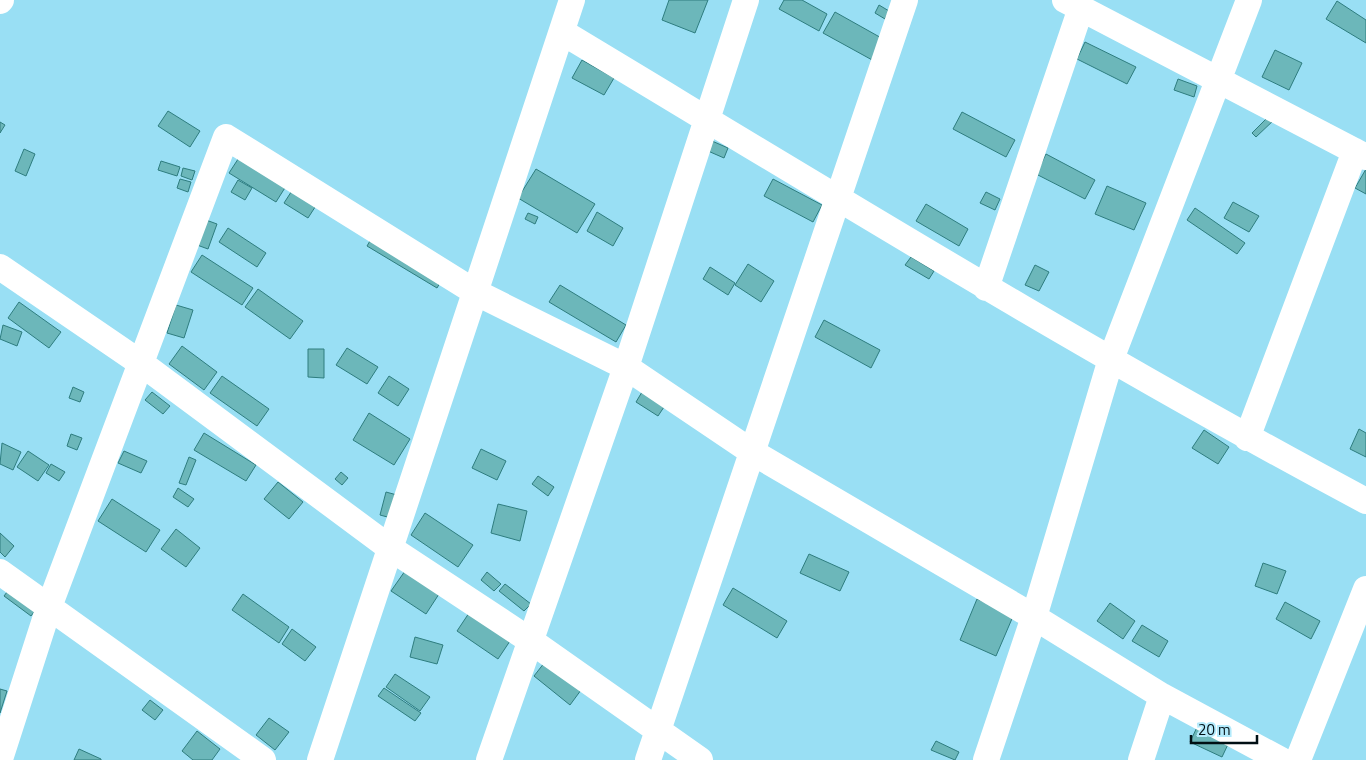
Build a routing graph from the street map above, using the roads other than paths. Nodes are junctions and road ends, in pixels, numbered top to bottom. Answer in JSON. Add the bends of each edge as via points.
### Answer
{"nodes":[{"id":1,"x":572,"y":0,"type":"edge"},
{"id":2,"x":746,"y":0,"type":"edge"},
{"id":3,"x":905,"y":0,"type":"edge"},
{"id":4,"x":1249,"y":0,"type":"edge"},
{"id":5,"x":1073,"y":4,"type":"edge"},
{"id":6,"x":562,"y":32,"type":"junction"},
{"id":7,"x":1217,"y":79,"type":"junction"},
{"id":8,"x":707,"y":120,"type":"junction"},
{"id":9,"x":1361,"y":154,"type":"edge"},
{"id":10,"x":838,"y":198,"type":"junction"},
{"id":11,"x":0,"y":267,"type":"edge"},
{"id":12,"x":986,"y":288,"type":"junction"},
{"id":13,"x":476,"y":292,"type":"junction"},
{"id":14,"x":1111,"y":359,"type":"junction"},
{"id":15,"x":142,"y":364,"type":"junction"},
{"id":16,"x":626,"y":367,"type":"junction"},
{"id":17,"x":1247,"y":438,"type":"junction"},
{"id":18,"x":752,"y":452,"type":"junction"},
{"id":19,"x":1366,"y":501,"type":"edge"},
{"id":20,"x":390,"y":548,"type":"junction"},
{"id":21,"x":0,"y":572,"type":"edge"},
{"id":22,"x":1366,"y":589,"type":"edge"},
{"id":23,"x":50,"y":607,"type":"junction"},
{"id":24,"x":1034,"y":617,"type":"junction"},
{"id":25,"x":531,"y":641,"type":"junction"},
{"id":26,"x":1162,"y":696,"type":"junction"},
{"id":27,"x":658,"y":731,"type":"junction"},
{"id":28,"x":0,"y":758,"type":"edge"},
{"id":29,"x":263,"y":760,"type":"edge"},
{"id":30,"x":320,"y":760,"type":"edge"},
{"id":31,"x":489,"y":760,"type":"edge"},
{"id":32,"x":648,"y":760,"type":"edge"},
{"id":33,"x":700,"y":760,"type":"edge"},
{"id":34,"x":986,"y":760,"type":"edge"},
{"id":35,"x":1141,"y":760,"type":"edge"},
{"id":36,"x":1282,"y":760,"type":"edge"},
{"id":37,"x":1298,"y":760,"type":"edge"}],
"edges":[{"from":1,"to":6,"type":"street"},
{"from":2,"to":8,"type":"street"},
{"from":3,"to":10,"type":"street"},
{"from":4,"to":7,"type":"street"},
{"from":5,"to":7,"type":"street"},
{"from":5,"to":12,"type":"street"},
{"from":6,"to":8,"type":"street"},
{"from":6,"to":13,"type":"street"},
{"from":7,"to":9,"type":"street"},
{"from":7,"to":14,"type":"street"},
{"from":8,"to":10,"type":"street"},
{"from":8,"to":16,"type":"street"},
{"from":9,"to":17,"type":"street"},
{"from":10,"to":12,"type":"street"},
{"from":10,"to":18,"type":"street"},
{"from":11,"to":15,"type":"street"},
{"from":12,"to":14,"type":"street"},
{"from":13,"to":15,"type":"street","via":[[226,137]]},
{"from":13,"to":16,"type":"street"},
{"from":13,"to":20,"type":"street"},
{"from":14,"to":17,"type":"street"},
{"from":14,"to":24,"type":"street"},
{"from":15,"to":20,"type":"street"},
{"from":15,"to":23,"type":"street"},
{"from":16,"to":18,"type":"street"},
{"from":16,"to":25,"type":"street"},
{"from":17,"to":19,"type":"street"},
{"from":18,"to":24,"type":"street"},
{"from":18,"to":27,"type":"street"},
{"from":20,"to":25,"type":"street"},
{"from":20,"to":30,"type":"street"},
{"from":21,"to":23,"type":"street"},
{"from":22,"to":37,"type":"street"},
{"from":23,"to":28,"type":"street"},
{"from":23,"to":29,"type":"street"},
{"from":24,"to":26,"type":"street"},
{"from":24,"to":34,"type":"street"},
{"from":25,"to":27,"type":"street"},
{"from":25,"to":31,"type":"street"},
{"from":26,"to":35,"type":"street"},
{"from":26,"to":36,"type":"street"},
{"from":27,"to":32,"type":"street"},
{"from":27,"to":33,"type":"street"}]}
